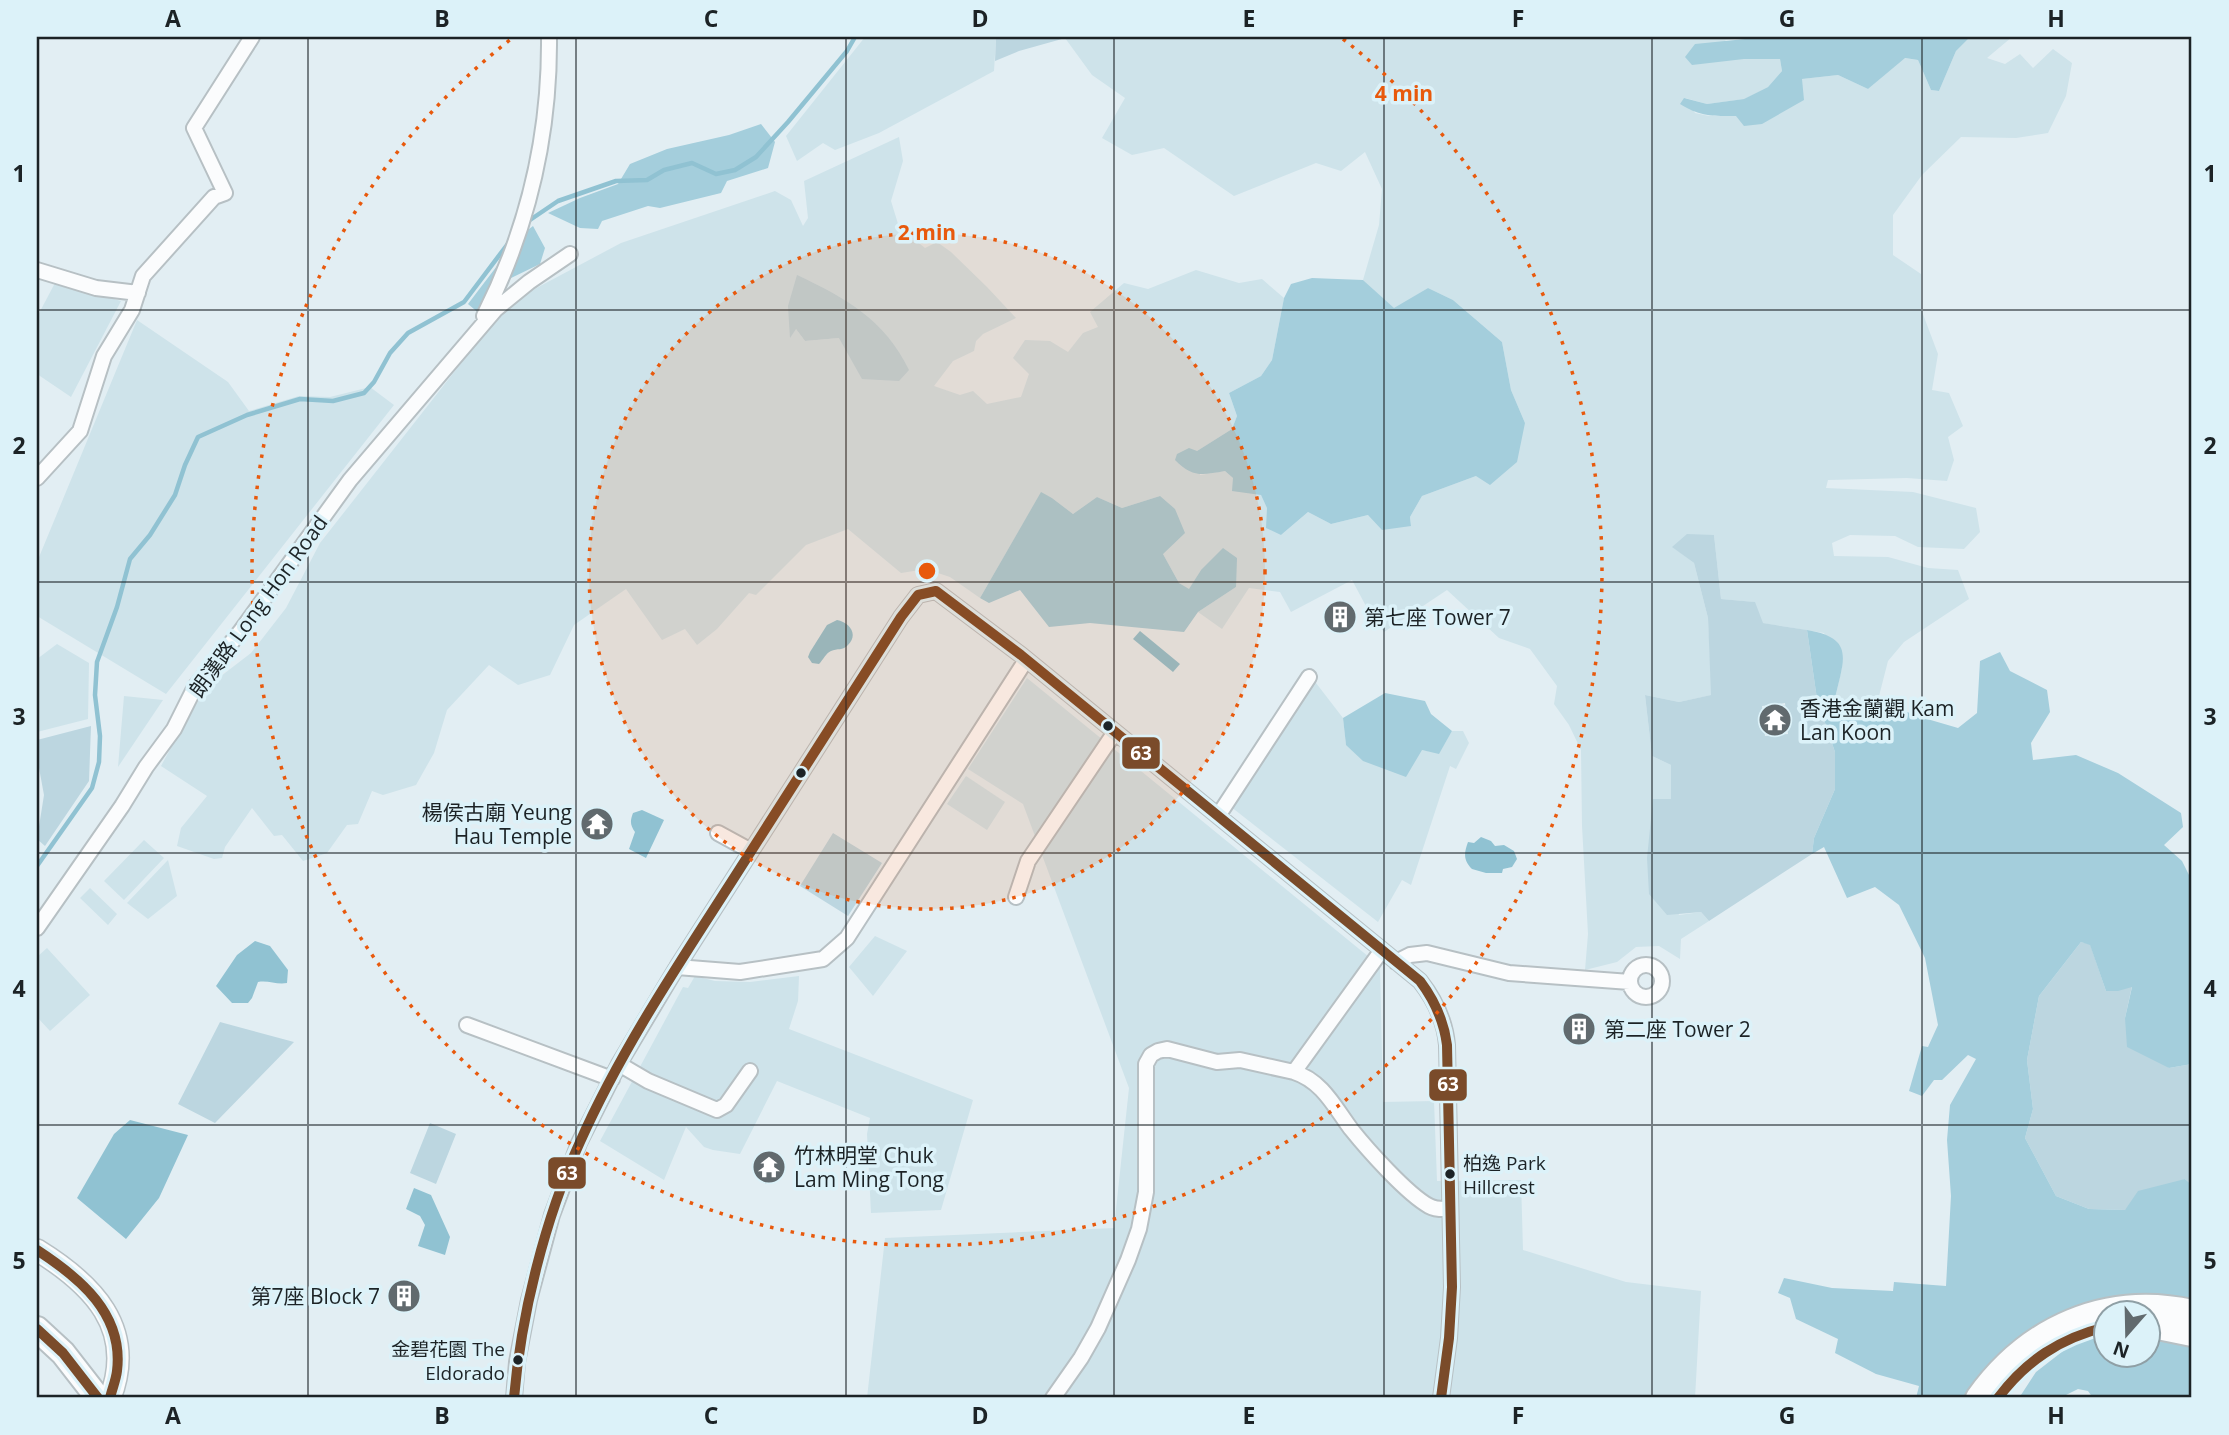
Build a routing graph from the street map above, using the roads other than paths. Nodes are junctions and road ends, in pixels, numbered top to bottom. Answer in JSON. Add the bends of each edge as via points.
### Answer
{"nodes":[{"id":1,"x":251,"y":37,"type":"edge"},
{"id":2,"x":549,"y":37,"type":"edge"},
{"id":3,"x":570,"y":254,"type":"dead end"},
{"id":4,"x":37,"y":270,"type":"edge"},
{"id":5,"x":138,"y":293,"type":"junction"},
{"id":6,"x":475,"y":333,"type":"junction"},
{"id":7,"x":37,"y":478,"type":"edge"},
{"id":8,"x":1026,"y":660,"type":"junction"},
{"id":9,"x":1309,"y":677,"type":"dead end"},
{"id":10,"x":1115,"y":732,"type":"junction"},
{"id":11,"x":1218,"y":816,"type":"junction"},
{"id":12,"x":718,"y":833,"type":"dead end"},
{"id":13,"x":751,"y":851,"type":"junction"},
{"id":14,"x":1016,"y":897,"type":"dead end"},
{"id":15,"x":37,"y":928,"type":"edge"},
{"id":16,"x":1382,"y":950,"type":"junction"},
{"id":17,"x":1396,"y":962,"type":"junction"},
{"id":18,"x":677,"y":967,"type":"junction"},
{"id":19,"x":1630,"y":982,"type":"dead end"},
{"id":20,"x":467,"y":1024,"type":"dead end"},
{"id":21,"x":620,"y":1065,"type":"junction"},
{"id":22,"x":750,"y":1071,"type":"dead end"},
{"id":23,"x":1294,"y":1072,"type":"junction"},
{"id":24,"x":612,"y":1079,"type":"junction"},
{"id":25,"x":1450,"y":1209,"type":"junction"},
{"id":26,"x":37,"y":1250,"type":"edge"},
{"id":27,"x":2192,"y":1312,"type":"edge"},
{"id":28,"x":2162,"y":1326,"type":"edge"},
{"id":29,"x":37,"y":1329,"type":"edge"},
{"id":30,"x":2092,"y":1331,"type":"edge"},
{"id":31,"x":2192,"y":1334,"type":"edge"},
{"id":32,"x":102,"y":1397,"type":"edge"},
{"id":33,"x":514,"y":1398,"type":"edge"},
{"id":34,"x":1053,"y":1398,"type":"edge"},
{"id":35,"x":1441,"y":1398,"type":"edge"},
{"id":36,"x":1978,"y":1398,"type":"edge"},
{"id":37,"x":1998,"y":1398,"type":"edge"}],
"edges":[{"from":1,"to":5,"type":"street","via":[[194,128],[225,193],[215,197],[143,275]]},
{"from":2,"to":6,"type":"street","name":"朗漢路 Long Hon Road","via":[[541,150],[505,272]]},
{"from":3,"to":6,"type":"street","name":"朗漢路 Long Hon Road","via":[[504,302]]},
{"from":4,"to":5,"type":"street","via":[[96,288]]},
{"from":5,"to":7,"type":"street","via":[[104,356],[80,431]]},
{"from":6,"to":15,"type":"street","name":"朗漢路 Long Hon Road","via":[[350,480],[195,688],[174,729]]},
{"from":8,"to":10,"type":"street"},
{"from":8,"to":13,"type":"street","via":[[936,591],[918,595]]},
{"from":8,"to":18,"type":"street","via":[[847,938],[823,959],[740,972]]},
{"from":9,"to":11,"type":"street"},
{"from":10,"to":11,"type":"street"},
{"from":10,"to":14,"type":"street","via":[[1028,861]]},
{"from":11,"to":16,"type":"street"},
{"from":12,"to":13,"type":"street"},
{"from":13,"to":18,"type":"street"},
{"from":16,"to":17,"type":"street"},
{"from":16,"to":23,"type":"street"},
{"from":17,"to":19,"type":"street","via":[[1427,953],[1509,972]]},
{"from":17,"to":25,"type":"street","via":[[1427,990],[1446,1033]]},
{"from":18,"to":21,"type":"street"},
{"from":20,"to":24,"type":"street"},
{"from":21,"to":22,"type":"street","via":[[717,1110],[726,1105]]},
{"from":21,"to":24,"type":"street"},
{"from":23,"to":25,"type":"street","via":[[1322,1089],[1369,1150],[1417,1198],[1432,1208]]},
{"from":23,"to":34,"type":"street","via":[[1240,1060],[1217,1062],[1167,1049],[1151,1055],[1146,1064],[1146,1192],[1139,1229],[1098,1328]]},
{"from":24,"to":33,"type":"street","via":[[579,1143],[552,1215],[521,1342]]},
{"from":25,"to":35,"type":"street","via":[[1451,1312]]},
{"from":26,"to":32,"type":"main road","via":[[79,1279],[107,1316],[115,1338],[116,1379]]},
{"from":27,"to":36,"type":"highway","via":[[2142,1306],[2076,1319],[2017,1353]]},
{"from":28,"to":31,"type":"highway"},
{"from":29,"to":32,"type":"highway"},
{"from":30,"to":37,"type":"highway","via":[[2052,1346],[2019,1371]]}]}
